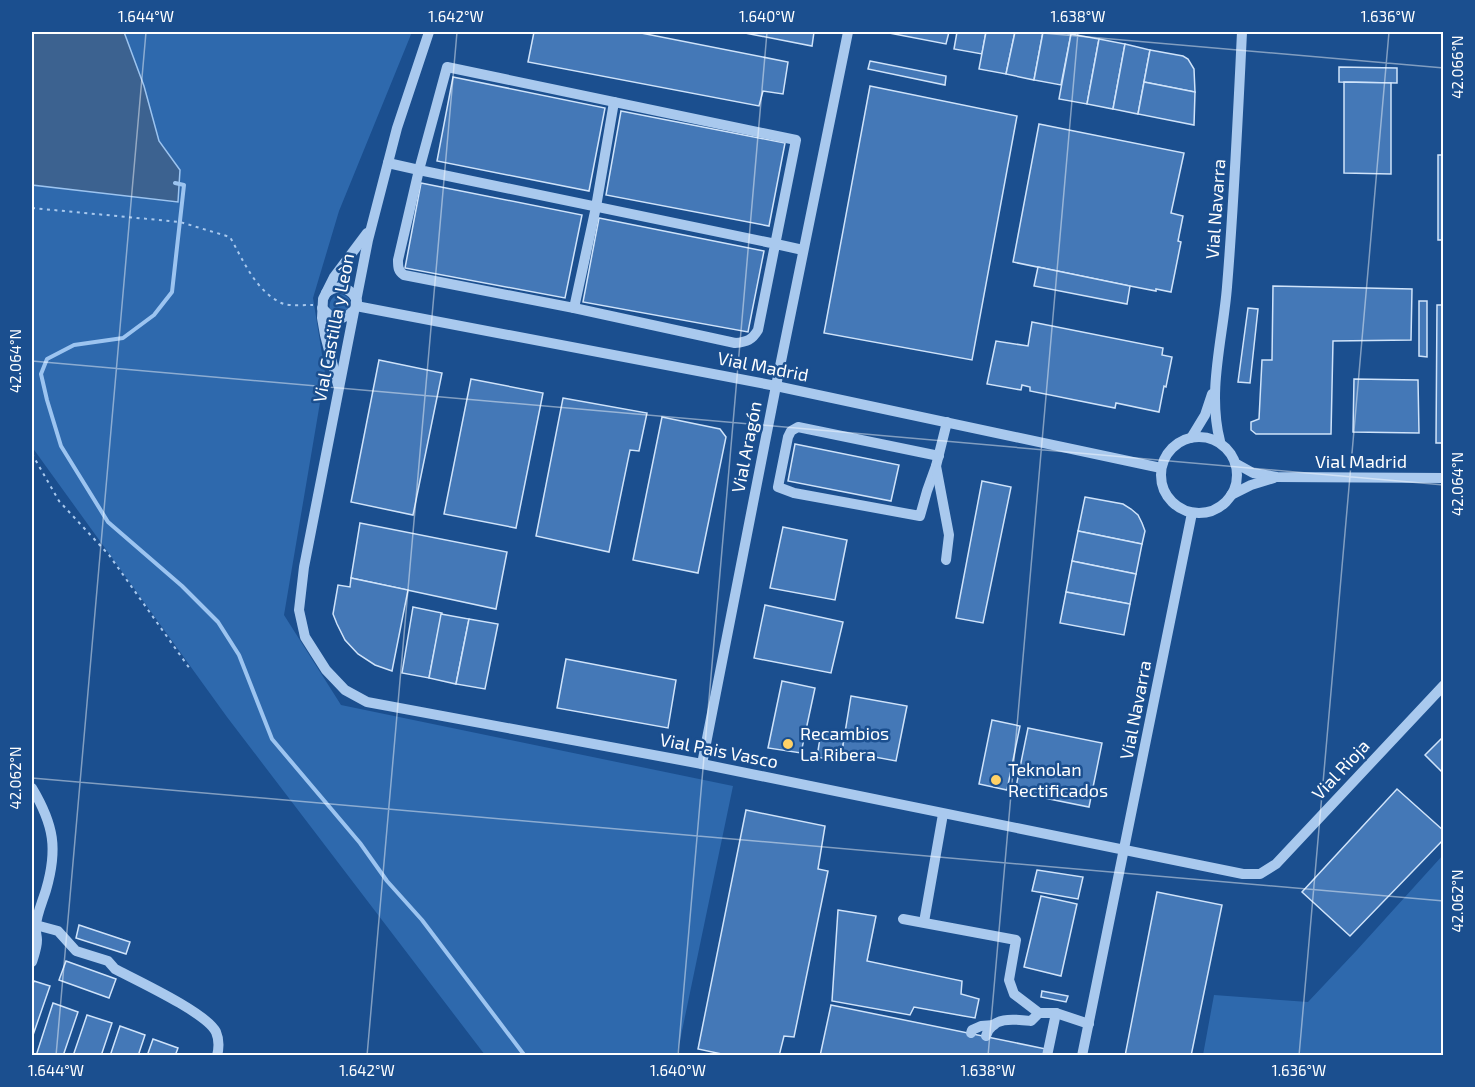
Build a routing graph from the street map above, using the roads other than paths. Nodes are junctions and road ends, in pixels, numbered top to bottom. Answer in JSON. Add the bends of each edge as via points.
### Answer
{"nodes":[{"id":1,"x":429,"y":32,"type":"edge"},
{"id":2,"x":848,"y":32,"type":"edge"},
{"id":3,"x":1242,"y":32,"type":"edge"},
{"id":4,"x":614,"y":102,"type":"junction"},
{"id":5,"x":388,"y":163,"type":"junction"},
{"id":6,"x":419,"y":170,"type":"junction"},
{"id":7,"x":596,"y":207,"type":"junction"},
{"id":8,"x":372,"y":225,"type":"junction"},
{"id":9,"x":776,"y":244,"type":"junction"},
{"id":10,"x":803,"y":250,"type":"junction"},
{"id":11,"x":326,"y":293,"type":"junction"},
{"id":12,"x":357,"y":304,"type":"junction"},
{"id":13,"x":321,"y":306,"type":"junction"},
{"id":14,"x":574,"y":308,"type":"junction"},
{"id":15,"x":776,"y":386,"type":"junction"},
{"id":16,"x":1214,"y":388,"type":"junction"},
{"id":17,"x":339,"y":392,"type":"junction"},
{"id":18,"x":947,"y":422,"type":"junction"},
{"id":19,"x":1191,"y":438,"type":"junction"},
{"id":20,"x":1220,"y":441,"type":"junction"},
{"id":21,"x":937,"y":461,"type":"junction"},
{"id":22,"x":1235,"y":463,"type":"junction"},
{"id":23,"x":1161,"y":468,"type":"junction"},
{"id":24,"x":1278,"y":477,"type":"junction"},
{"id":25,"x":1443,"y":478,"type":"edge"},
{"id":26,"x":1231,"y":495,"type":"junction"},
{"id":27,"x":1192,"y":513,"type":"junction"},
{"id":28,"x":946,"y":560,"type":"dead end"},
{"id":29,"x":305,"y":637,"type":"joint"},
{"id":30,"x":1443,"y":685,"type":"edge"},
{"id":31,"x":702,"y":764,"type":"junction"},
{"id":32,"x":32,"y":788,"type":"edge"},
{"id":33,"x":944,"y":813,"type":"junction"},
{"id":34,"x":1125,"y":850,"type":"junction"},
{"id":35,"x":1260,"y":874,"type":"joint"},
{"id":36,"x":903,"y":919,"type":"dead end"},
{"id":37,"x":924,"y":922,"type":"junction"},
{"id":38,"x":33,"y":926,"type":"edge"},
{"id":39,"x":32,"y":962,"type":"edge"},
{"id":40,"x":1039,"y":1013,"type":"junction"},
{"id":41,"x":1056,"y":1013,"type":"junction"},
{"id":42,"x":1089,"y":1024,"type":"junction"},
{"id":43,"x":994,"y":1025,"type":"junction"},
{"id":44,"x":971,"y":1033,"type":"dead end"},
{"id":45,"x":986,"y":1036,"type":"dead end"},
{"id":46,"x":217,"y":1056,"type":"edge"},
{"id":47,"x":1047,"y":1056,"type":"edge"},
{"id":48,"x":1082,"y":1056,"type":"edge"}],
"edges":[{"from":1,"to":5,"type":"street","name":"Vial Castilla y Leòn"},
{"from":2,"to":10,"type":"street","name":"Vial Aragón"},
{"from":3,"to":16,"type":"street","name":"Vial Navarra","via":[[1234,203]]},
{"from":4,"to":6,"type":"street","via":[[447,67]]},
{"from":4,"to":7,"type":"street"},
{"from":4,"to":9,"type":"street","via":[[796,140]]},
{"from":5,"to":6,"type":"street"},
{"from":5,"to":8,"type":"street","name":"Vial Castilla y Leòn"},
{"from":6,"to":7,"type":"street"},
{"from":6,"to":14,"type":"street","via":[[398,260],[400,273]]},
{"from":7,"to":9,"type":"street"},
{"from":7,"to":14,"type":"street"},
{"from":8,"to":11,"type":"street"},
{"from":8,"to":12,"type":"street","name":"Vial Castilla y Leòn"},
{"from":9,"to":10,"type":"street"},
{"from":9,"to":14,"type":"street","via":[[758,330],[746,342]]},
{"from":10,"to":15,"type":"street","name":"Vial Aragón"},
{"from":11,"to":12,"type":"street","via":[[335,288],[346,289],[353,293]]},
{"from":11,"to":13,"type":"street"},
{"from":12,"to":13,"type":"street","via":[[342,318],[329,315]]},
{"from":12,"to":15,"type":"street","name":"Vial Madrid"},
{"from":12,"to":17,"type":"street","name":"Vial Castilla y Leòn"},
{"from":13,"to":17,"type":"street"},
{"from":15,"to":18,"type":"street","name":"Vial Madrid"},
{"from":15,"to":31,"type":"street","name":"Vial Aragón"},
{"from":16,"to":19,"type":"street","name":"Vial Navarra","via":[[1205,415]]},
{"from":16,"to":20,"type":"street","name":"Vial Navarra","via":[[1215,424]]},
{"from":17,"to":29,"type":"street","name":"Vial Castilla y Leòn","via":[[304,567],[300,610]]},
{"from":18,"to":21,"type":"street"},
{"from":18,"to":23,"type":"street","name":"Vial Madrid"},
{"from":19,"to":20,"type":"street","via":[[1204,436]]},
{"from":19,"to":23,"type":"street","via":[[1177,444]]},
{"from":20,"to":22,"type":"street"},
{"from":21,"to":21,"type":"street","via":[[920,516],[778,487],[788,437],[798,427]]},
{"from":21,"to":28,"type":"street","via":[[949,535]]},
{"from":22,"to":24,"type":"street","name":"Vial Madrid","via":[[1253,473]]},
{"from":22,"to":26,"type":"street","via":[[1238,475]]},
{"from":23,"to":27,"type":"street","via":[[1161,483],[1167,497]]},
{"from":24,"to":25,"type":"street","name":"Vial Madrid"},
{"from":24,"to":26,"type":"street","name":"Vial Madrid"},
{"from":26,"to":27,"type":"street","via":[[1218,508]]},
{"from":27,"to":34,"type":"street","name":"Vial Navarra"},
{"from":29,"to":31,"type":"street","name":"Vial Pais Vasco","via":[[326,670],[345,690],[367,702]]},
{"from":30,"to":35,"type":"street","name":"Vial Rioja","via":[[1276,864]]},
{"from":31,"to":33,"type":"street","name":"Vial Pais Vasco"},
{"from":32,"to":38,"type":"street","via":[[54,844],[50,876]]},
{"from":33,"to":34,"type":"street","name":"Vial Pais Vasco"},
{"from":33,"to":37,"type":"street"},
{"from":34,"to":35,"type":"street","name":"Vial Pais Vasco"},
{"from":34,"to":42,"type":"street","name":"Vial Navarra"},
{"from":36,"to":37,"type":"street"},
{"from":37,"to":40,"type":"street","via":[[1016,940],[1009,980],[1014,994]]},
{"from":38,"to":39,"type":"street","via":[[37,947]]},
{"from":38,"to":46,"type":"street","via":[[58,931],[76,951],[108,961],[115,969],[191,1010],[217,1034]]},
{"from":40,"to":41,"type":"street"},
{"from":40,"to":43,"type":"street","via":[[1031,1021],[1004,1020]]},
{"from":41,"to":42,"type":"street"},
{"from":41,"to":47,"type":"street"},
{"from":42,"to":48,"type":"street","name":"Vial Navarra"},
{"from":43,"to":44,"type":"street","via":[[976,1027]]},
{"from":43,"to":45,"type":"street"}]}
